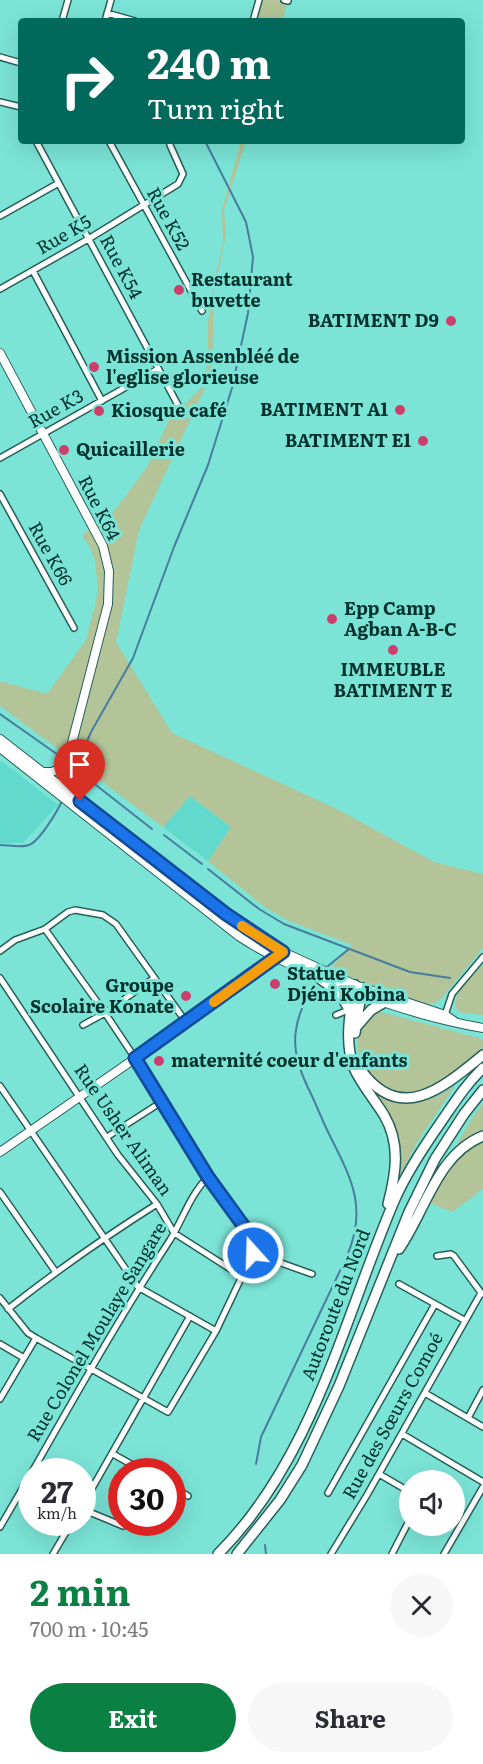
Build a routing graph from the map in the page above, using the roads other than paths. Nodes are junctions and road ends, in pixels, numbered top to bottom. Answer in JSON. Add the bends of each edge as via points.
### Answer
{"nodes":[{"id":1,"x":68,"y":0,"type":"edge"},
{"id":2,"x":111,"y":0,"type":"edge"},
{"id":3,"x":259,"y":0,"type":"edge"},
{"id":4,"x":107,"y":13,"type":"junction"},
{"id":5,"x":63,"y":18,"type":"edge"},
{"id":6,"x":106,"y":18,"type":"edge"},
{"id":7,"x":124,"y":18,"type":"edge"},
{"id":8,"x":254,"y":18,"type":"edge"},
{"id":9,"x":0,"y":57,"type":"edge"},
{"id":10,"x":18,"y":62,"type":"edge"},
{"id":11,"x":0,"y":102,"type":"edge"},
{"id":12,"x":18,"y":106,"type":"edge"},
{"id":13,"x":37,"y":144,"type":"edge"},
{"id":14,"x":111,"y":144,"type":"edge"},
{"id":15,"x":170,"y":145,"type":"dead end"},
{"id":16,"x":57,"y":184,"type":"junction"},
{"id":17,"x":143,"y":206,"type":"junction"},
{"id":18,"x":0,"y":216,"type":"edge"},
{"id":19,"x":90,"y":238,"type":"junction"},
{"id":20,"x":33,"y":271,"type":"junction"},
{"id":21,"x":0,"y":289,"type":"edge"},
{"id":22,"x":202,"y":311,"type":"dead end"},
{"id":23,"x":0,"y":353,"type":"edge"},
{"id":24,"x":159,"y":369,"type":"junction"},
{"id":25,"x":102,"y":401,"type":"junction"},
{"id":26,"x":179,"y":407,"type":"dead end"},
{"id":27,"x":43,"y":434,"type":"junction"},
{"id":28,"x":0,"y":458,"type":"edge"},
{"id":29,"x":0,"y":494,"type":"edge"},
{"id":30,"x":74,"y":628,"type":"dead end"},
{"id":31,"x":0,"y":739,"type":"edge"},
{"id":32,"x":0,"y":748,"type":"edge"},
{"id":33,"x":67,"y":765,"type":"junction"},
{"id":34,"x":41,"y":772,"type":"junction"},
{"id":35,"x":59,"y":790,"type":"junction"},
{"id":36,"x":80,"y":801,"type":"junction"},
{"id":37,"x":45,"y":929,"type":"junction"},
{"id":38,"x":0,"y":951,"type":"edge"},
{"id":39,"x":283,"y":952,"type":"junction"},
{"id":40,"x":483,"y":957,"type":"edge"},
{"id":41,"x":274,"y":958,"type":"junction"},
{"id":42,"x":316,"y":976,"type":"junction"},
{"id":43,"x":0,"y":978,"type":"edge"},
{"id":44,"x":154,"y":978,"type":"junction"},
{"id":45,"x":358,"y":990,"type":"junction"},
{"id":46,"x":383,"y":1003,"type":"junction"},
{"id":47,"x":350,"y":1011,"type":"junction"},
{"id":48,"x":105,"y":1012,"type":"junction"},
{"id":49,"x":336,"y":1016,"type":"dead end"},
{"id":50,"x":444,"y":1018,"type":"junction"},
{"id":51,"x":186,"y":1022,"type":"junction"},
{"id":52,"x":83,"y":1024,"type":"dead end"},
{"id":53,"x":356,"y":1028,"type":"junction"},
{"id":54,"x":483,"y":1028,"type":"edge"},
{"id":55,"x":483,"y":1055,"type":"edge"},
{"id":56,"x":135,"y":1058,"type":"junction"},
{"id":57,"x":483,"y":1068,"type":"edge"},
{"id":58,"x":0,"y":1086,"type":"edge"},
{"id":59,"x":483,"y":1090,"type":"edge"},
{"id":60,"x":80,"y":1096,"type":"junction"},
{"id":61,"x":163,"y":1101,"type":"junction"},
{"id":62,"x":31,"y":1130,"type":"junction"},
{"id":63,"x":483,"y":1136,"type":"edge"},
{"id":64,"x":107,"y":1137,"type":"junction"},
{"id":65,"x":0,"y":1152,"type":"edge"},
{"id":66,"x":208,"y":1177,"type":"junction"},
{"id":67,"x":0,"y":1192,"type":"edge"},
{"id":68,"x":157,"y":1204,"type":"junction"},
{"id":69,"x":384,"y":1227,"type":"junction"},
{"id":70,"x":174,"y":1233,"type":"junction"},
{"id":71,"x":105,"y":1237,"type":"junction"},
{"id":72,"x":253,"y":1253,"type":"junction"},
{"id":73,"x":438,"y":1256,"type":"dead end"},
{"id":74,"x":390,"y":1261,"type":"junction"},
{"id":75,"x":55,"y":1271,"type":"junction"},
{"id":76,"x":312,"y":1274,"type":"dead end"},
{"id":77,"x":243,"y":1277,"type":"junction"},
{"id":78,"x":399,"y":1284,"type":"dead end"},
{"id":79,"x":138,"y":1287,"type":"junction"},
{"id":80,"x":482,"y":1294,"type":"edge"},
{"id":81,"x":0,"y":1298,"type":"edge"},
{"id":82,"x":435,"y":1304,"type":"junction"},
{"id":83,"x":8,"y":1309,"type":"junction"},
{"id":84,"x":190,"y":1316,"type":"junction"},
{"id":85,"x":464,"y":1320,"type":"junction"},
{"id":86,"x":216,"y":1331,"type":"junction"},
{"id":87,"x":36,"y":1338,"type":"junction"},
{"id":88,"x":0,"y":1344,"type":"edge"},
{"id":89,"x":24,"y":1358,"type":"junction"},
{"id":90,"x":91,"y":1369,"type":"junction"},
{"id":91,"x":483,"y":1390,"type":"edge"},
{"id":92,"x":425,"y":1393,"type":"junction"},
{"id":93,"x":0,"y":1399,"type":"edge"},
{"id":94,"x":144,"y":1399,"type":"junction"},
{"id":95,"x":468,"y":1418,"type":"junction"},
{"id":96,"x":483,"y":1427,"type":"edge"},
{"id":97,"x":402,"y":1434,"type":"junction"},
{"id":98,"x":113,"y":1454,"type":"junction"},
{"id":99,"x":40,"y":1458,"type":"edge"},
{"id":100,"x":120,"y":1458,"type":"edge"},
{"id":101,"x":379,"y":1474,"type":"junction"},
{"id":102,"x":483,"y":1482,"type":"edge"},
{"id":103,"x":96,"y":1483,"type":"edge"},
{"id":104,"x":399,"y":1486,"type":"edge"},
{"id":105,"x":483,"y":1487,"type":"edge"},
{"id":106,"x":328,"y":1492,"type":"dead end"},
{"id":107,"x":18,"y":1496,"type":"edge"},
{"id":108,"x":465,"y":1517,"type":"edge"},
{"id":109,"x":0,"y":1527,"type":"edge"},
{"id":110,"x":64,"y":1536,"type":"edge"},
{"id":111,"x":401,"y":1536,"type":"edge"},
{"id":112,"x":454,"y":1536,"type":"edge"},
{"id":113,"x":53,"y":1554,"type":"edge"},
{"id":114,"x":218,"y":1554,"type":"edge"},
{"id":115,"x":237,"y":1554,"type":"edge"},
{"id":116,"x":331,"y":1554,"type":"edge"},
{"id":117,"x":392,"y":1554,"type":"edge"},
{"id":118,"x":444,"y":1554,"type":"edge"}],
"edges":[{"from":1,"to":5,"type":"street"},
{"from":2,"to":4,"type":"street"},
{"from":3,"to":8,"type":"street"},
{"from":4,"to":6,"type":"street"},
{"from":4,"to":7,"type":"street"},
{"from":9,"to":10,"type":"street"},
{"from":11,"to":12,"type":"street"},
{"from":13,"to":16,"type":"street","name":"Rue K54"},
{"from":14,"to":17,"type":"street","name":"Rue K52"},
{"from":15,"to":17,"type":"street","name":"Rue K5","via":[[181,166],[182,179]]},
{"from":16,"to":18,"type":"street"},
{"from":16,"to":19,"type":"street","name":"Rue K54"},
{"from":17,"to":19,"type":"street","name":"Rue K5"},
{"from":17,"to":22,"type":"street","name":"Rue K52"},
{"from":19,"to":20,"type":"street","name":"Rue K5"},
{"from":19,"to":24,"type":"street","name":"Rue K54"},
{"from":20,"to":21,"type":"street","name":"Rue K5"},
{"from":20,"to":25,"type":"street"},
{"from":23,"to":27,"type":"main road","name":"Rue K64"},
{"from":24,"to":25,"type":"street","name":"Rue K3"},
{"from":24,"to":26,"type":"street","name":"Rue K54"},
{"from":25,"to":27,"type":"street","name":"Rue K3"},
{"from":27,"to":28,"type":"street","name":"Rue K3"},
{"from":27,"to":33,"type":"main road","name":"Rue K64","via":[[103,546],[110,571],[108,604]]},
{"from":29,"to":30,"type":"street","name":"Rue K66"},
{"from":31,"to":34,"type":"main road"},
{"from":32,"to":35,"type":"main road"},
{"from":33,"to":34,"type":"main road"},
{"from":33,"to":35,"type":"main road","name":"Rue K64"},
{"from":33,"to":36,"type":"main road"},
{"from":34,"to":35,"type":"main road"},
{"from":35,"to":36,"type":"main road"},
{"from":35,"to":41,"type":"main road","via":[[240,937]]},
{"from":36,"to":39,"type":"main road","via":[[226,914]]},
{"from":37,"to":38,"type":"street","via":[[15,940]]},
{"from":37,"to":44,"type":"street","via":[[75,910],[103,915],[116,924]]},
{"from":37,"to":48,"type":"street"},
{"from":39,"to":41,"type":"main road"},
{"from":39,"to":45,"type":"main road"},
{"from":40,"to":50,"type":"street","via":[[452,994]]},
{"from":41,"to":42,"type":"main road"},
{"from":41,"to":51,"type":"main road"},
{"from":42,"to":45,"type":"main road"},
{"from":42,"to":47,"type":"highway","via":[[339,992]]},
{"from":43,"to":60,"type":"street","name":"Rue Usher Aliman"},
{"from":44,"to":48,"type":"street"},
{"from":44,"to":51,"type":"street"},
{"from":45,"to":46,"type":"main road"},
{"from":45,"to":47,"type":"highway"},
{"from":45,"to":50,"type":"main road"},
{"from":45,"to":53,"type":"highway"},
{"from":46,"to":50,"type":"main road"},
{"from":46,"to":53,"type":"highway","via":[[371,1010]]},
{"from":47,"to":49,"type":"street"},
{"from":47,"to":69,"type":"highway","via":[[354,1066],[389,1125],[396,1148],[395,1175]]},
{"from":48,"to":52,"type":"street"},
{"from":48,"to":56,"type":"street"},
{"from":50,"to":54,"type":"main road"},
{"from":51,"to":56,"type":"main road"},
{"from":53,"to":55,"type":"highway","via":[[354,1045],[360,1068],[376,1086],[396,1096],[414,1098],[431,1093]]},
{"from":56,"to":60,"type":"main road"},
{"from":56,"to":61,"type":"street"},
{"from":57,"to":69,"type":"highway","name":"Autoroute du Nord","via":[[467,1083],[427,1142]]},
{"from":58,"to":62,"type":"street"},
{"from":59,"to":74,"type":"highway","name":"Autoroute du Nord","via":[[435,1159]]},
{"from":60,"to":62,"type":"main road"},
{"from":60,"to":64,"type":"street","name":"Rue Usher Aliman"},
{"from":61,"to":64,"type":"street"},
{"from":61,"to":66,"type":"street"},
{"from":62,"to":65,"type":"main road"},
{"from":62,"to":71,"type":"street"},
{"from":63,"to":74,"type":"highway","via":[[462,1148],[450,1162]]},
{"from":64,"to":68,"type":"street","name":"Rue Usher Aliman"},
{"from":66,"to":70,"type":"street","name":"Rue Colonel Moulaye Sangare","via":[[197,1189]]},
{"from":66,"to":72,"type":"street","via":[[253,1239]]},
{"from":67,"to":75,"type":"street"},
{"from":68,"to":70,"type":"street","name":"Rue Usher Aliman"},
{"from":68,"to":71,"type":"street"},
{"from":69,"to":114,"type":"highway","name":"Autoroute du Nord","via":[[307,1424],[268,1494]]},
{"from":70,"to":77,"type":"street","name":"Rue Usher Aliman"},
{"from":70,"to":79,"type":"street","name":"Rue Colonel Moulaye Sangare"},
{"from":71,"to":75,"type":"street"},
{"from":71,"to":79,"type":"street"},
{"from":72,"to":76,"type":"street"},
{"from":72,"to":77,"type":"street"},
{"from":73,"to":80,"type":"street","via":[[454,1256]]},
{"from":74,"to":115,"type":"highway","name":"Autoroute du Nord","via":[[302,1465]]},
{"from":75,"to":83,"type":"street"},
{"from":77,"to":86,"type":"street"},
{"from":78,"to":82,"type":"street"},
{"from":79,"to":84,"type":"street"},
{"from":79,"to":90,"type":"street","name":"Rue Colonel Moulaye Sangare"},
{"from":80,"to":85,"type":"street","name":"Rue des Sœurs Comoé"},
{"from":81,"to":83,"type":"street"},
{"from":82,"to":85,"type":"street"},
{"from":82,"to":106,"type":"street"},
{"from":83,"to":87,"type":"street"},
{"from":84,"to":86,"type":"street"},
{"from":84,"to":94,"type":"street"},
{"from":85,"to":92,"type":"street","name":"Rue des Sœurs Comoé"},
{"from":86,"to":94,"type":"street","via":[[168,1412]]},
{"from":87,"to":89,"type":"street"},
{"from":87,"to":90,"type":"street"},
{"from":88,"to":89,"type":"street"},
{"from":89,"to":93,"type":"street"},
{"from":90,"to":94,"type":"street"},
{"from":90,"to":99,"type":"street","name":"Rue Colonel Moulaye Sangare"},
{"from":91,"to":95,"type":"street"},
{"from":92,"to":95,"type":"street"},
{"from":92,"to":97,"type":"street","name":"Rue des Sœurs Comoé"},
{"from":94,"to":98,"type":"street"},
{"from":95,"to":96,"type":"street"},
{"from":97,"to":101,"type":"street","name":"Rue des Sœurs Comoé"},
{"from":97,"to":102,"type":"street"},
{"from":98,"to":100,"type":"street"},
{"from":98,"to":103,"type":"street"},
{"from":101,"to":104,"type":"street"},
{"from":101,"to":116,"type":"street","name":"Rue des Sœurs Comoé"},
{"from":105,"to":108,"type":"street"},
{"from":107,"to":109,"type":"street","name":"Rue Colonel Moulaye Sangare"},
{"from":110,"to":113,"type":"street"},
{"from":111,"to":117,"type":"street"},
{"from":112,"to":118,"type":"street"}]}
